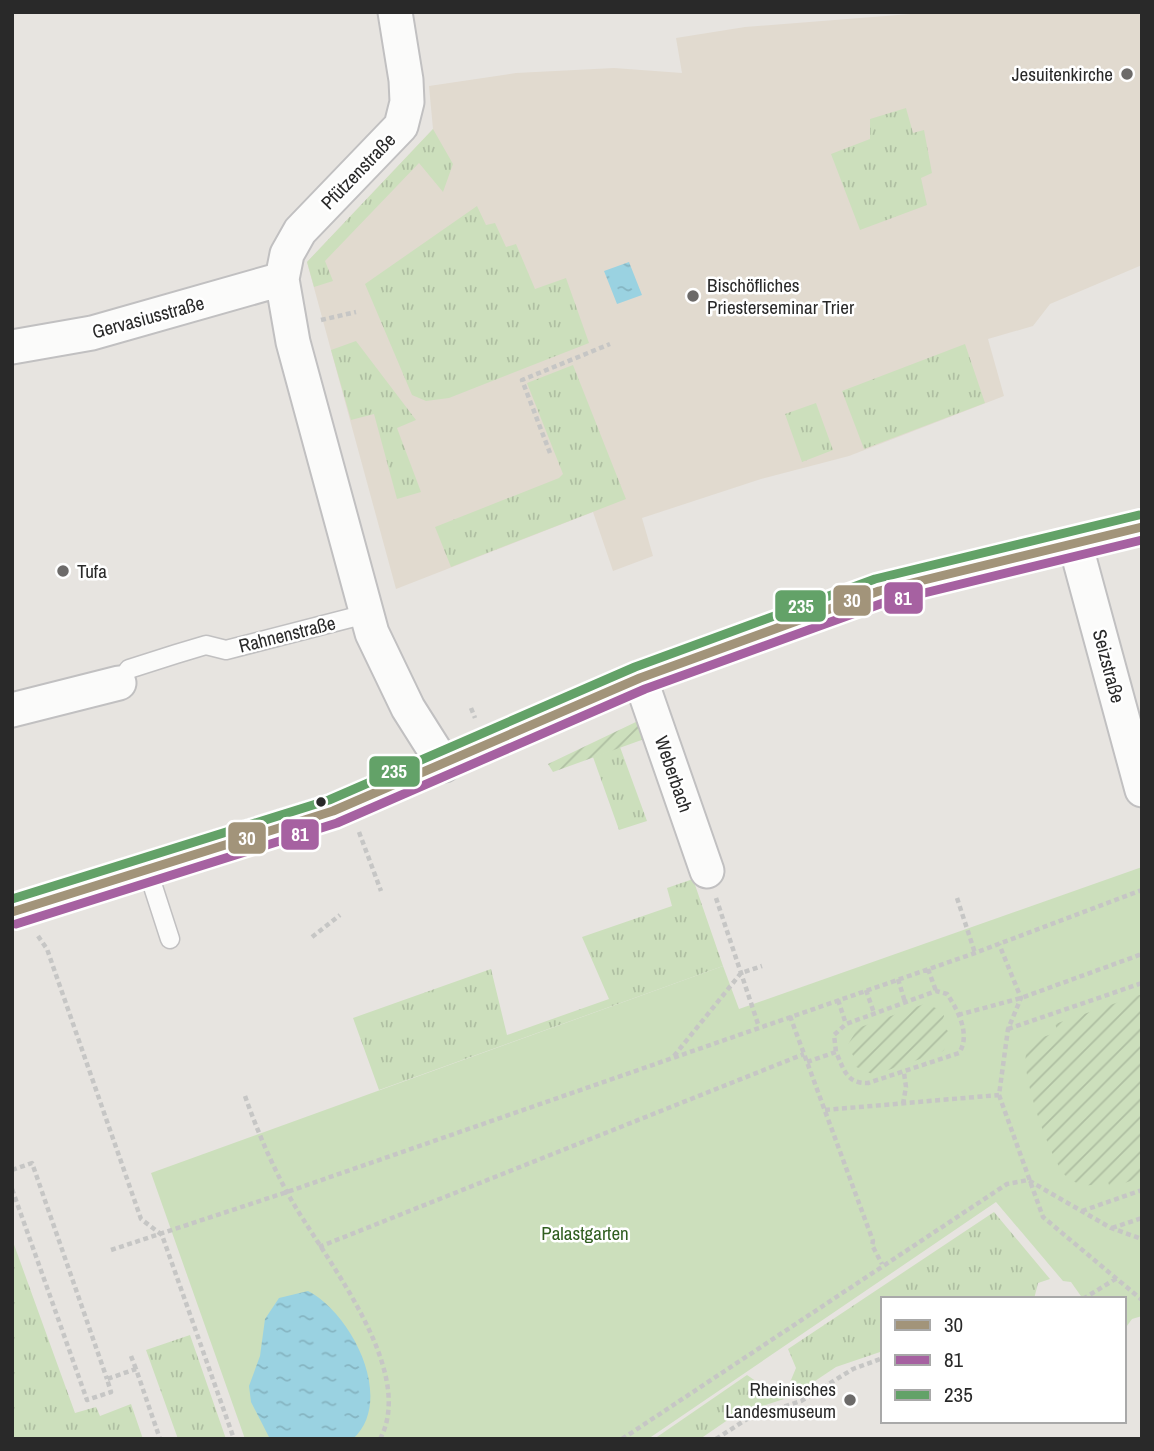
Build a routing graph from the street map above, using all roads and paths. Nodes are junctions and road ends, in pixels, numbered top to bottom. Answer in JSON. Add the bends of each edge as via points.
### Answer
{"nodes":[{"id":1,"x":395,"y":12,"type":"edge"},
{"id":2,"x":282,"y":279,"type":"junction"},
{"id":3,"x":610,"y":344,"type":"dead end"},
{"id":4,"x":12,"y":347,"type":"edge"},
{"id":5,"x":550,"y":453,"type":"dead end"},
{"id":6,"x":1142,"y":527,"type":"edge"},
{"id":7,"x":1075,"y":543,"type":"junction"},
{"id":8,"x":366,"y":614,"type":"junction"},
{"id":9,"x":640,"y":678,"type":"junction"},
{"id":10,"x":119,"y":683,"type":"joint"},
{"id":11,"x":12,"y":710,"type":"edge"},
{"id":12,"x":444,"y":765,"type":"junction"},
{"id":13,"x":1142,"y":790,"type":"edge"},
{"id":14,"x":358,"y":831,"type":"dead end"},
{"id":15,"x":147,"y":868,"type":"junction"},
{"id":16,"x":707,"y":871,"type":"joint"},
{"id":17,"x":1142,"y":890,"type":"edge"},
{"id":18,"x":381,"y":891,"type":"dead end"},
{"id":19,"x":957,"y":898,"type":"dead end"},
{"id":20,"x":15,"y":903,"type":"edge"},
{"id":21,"x":340,"y":915,"type":"dead end"},
{"id":22,"x":312,"y":937,"type":"dead end"},
{"id":23,"x":41,"y":939,"type":"dead end"},
{"id":24,"x":170,"y":939,"type":"dead end"},
{"id":25,"x":999,"y":944,"type":"junction"},
{"id":26,"x":975,"y":953,"type":"junction"},
{"id":27,"x":1142,"y":954,"type":"edge"},
{"id":28,"x":762,"y":966,"type":"dead end"},
{"id":29,"x":928,"y":969,"type":"junction"},
{"id":30,"x":741,"y":973,"type":"junction"},
{"id":31,"x":898,"y":979,"type":"junction"},
{"id":32,"x":1142,"y":983,"type":"edge"},
{"id":33,"x":866,"y":990,"type":"junction"},
{"id":34,"x":936,"y":991,"type":"junction"},
{"id":35,"x":1021,"y":998,"type":"junction"},
{"id":36,"x":838,"y":1000,"type":"junction"},
{"id":37,"x":905,"y":1002,"type":"junction"},
{"id":38,"x":874,"y":1013,"type":"junction"},
{"id":39,"x":958,"y":1015,"type":"junction"},
{"id":40,"x":790,"y":1016,"type":"junction"},
{"id":41,"x":846,"y":1024,"type":"junction"},
{"id":42,"x":759,"y":1027,"type":"junction"},
{"id":43,"x":1008,"y":1029,"type":"junction"},
{"id":44,"x":836,"y":1052,"type":"junction"},
{"id":45,"x":804,"y":1054,"type":"junction"},
{"id":46,"x":674,"y":1057,"type":"junction"},
{"id":47,"x":807,"y":1062,"type":"junction"},
{"id":48,"x":904,"y":1073,"type":"junction"},
{"id":49,"x":999,"y":1095,"type":"junction"},
{"id":50,"x":245,"y":1096,"type":"dead end"},
{"id":51,"x":903,"y":1104,"type":"junction"},
{"id":52,"x":825,"y":1110,"type":"junction"},
{"id":53,"x":12,"y":1170,"type":"edge"},
{"id":54,"x":1028,"y":1181,"type":"junction"},
{"id":55,"x":12,"y":1189,"type":"edge"},
{"id":56,"x":1142,"y":1189,"type":"edge"},
{"id":57,"x":287,"y":1192,"type":"junction"},
{"id":58,"x":1082,"y":1211,"type":"junction"},
{"id":59,"x":1142,"y":1218,"type":"edge"},
{"id":60,"x":1111,"y":1228,"type":"junction"},
{"id":61,"x":162,"y":1235,"type":"junction"},
{"id":62,"x":1142,"y":1239,"type":"edge"},
{"id":63,"x":319,"y":1247,"type":"junction"},
{"id":64,"x":111,"y":1250,"type":"dead end"},
{"id":65,"x":882,"y":1264,"type":"junction"},
{"id":66,"x":1117,"y":1278,"type":"junction"},
{"id":67,"x":1086,"y":1297,"type":"edge"},
{"id":68,"x":1142,"y":1300,"type":"edge"},
{"id":69,"x":131,"y":1356,"type":"dead end"},
{"id":70,"x":881,"y":1359,"type":"edge"},
{"id":71,"x":136,"y":1369,"type":"junction"},
{"id":72,"x":107,"y":1379,"type":"junction"},
{"id":73,"x":160,"y":1439,"type":"edge"},
{"id":74,"x":234,"y":1439,"type":"edge"},
{"id":75,"x":380,"y":1439,"type":"edge"},
{"id":76,"x":622,"y":1439,"type":"edge"},
{"id":77,"x":716,"y":1439,"type":"edge"}],
"edges":[{"from":1,"to":2,"type":"street","name":"Pfützenstraße","via":[[406,80],[401,126],[300,231],[287,254]]},
{"from":2,"to":4,"type":"street","name":"Gervasiusstraße","via":[[82,334]]},
{"from":2,"to":8,"type":"street","via":[[286,315]]},
{"from":3,"to":5,"type":"path","via":[[522,380]]},
{"from":6,"to":7,"type":"street"},
{"from":7,"to":9,"type":"street","via":[[879,591]]},
{"from":7,"to":13,"type":"street","name":"Seizstraße"},
{"from":8,"to":10,"type":"lane","name":"Rahnenstraße","via":[[226,650],[206,645],[130,669]]},
{"from":8,"to":12,"type":"street","via":[[389,672]]},
{"from":9,"to":12,"type":"street"},
{"from":9,"to":16,"type":"street","name":"Weberbach"},
{"from":10,"to":11,"type":"street","name":"Rahnenstraße"},
{"from":12,"to":15,"type":"street","via":[[309,820]]},
{"from":14,"to":18,"type":"path"},
{"from":15,"to":20,"type":"street"},
{"from":15,"to":24,"type":"lane"},
{"from":16,"to":30,"type":"path"},
{"from":17,"to":25,"type":"path"},
{"from":19,"to":26,"type":"path"},
{"from":21,"to":22,"type":"path"},
{"from":23,"to":61,"type":"path","via":[[141,1219]]},
{"from":25,"to":26,"type":"path"},
{"from":25,"to":35,"type":"path"},
{"from":26,"to":29,"type":"path"},
{"from":27,"to":35,"type":"path"},
{"from":28,"to":30,"type":"path"},
{"from":29,"to":31,"type":"path"},
{"from":29,"to":34,"type":"path"},
{"from":30,"to":42,"type":"path"},
{"from":30,"to":46,"type":"path"},
{"from":31,"to":33,"type":"path"},
{"from":31,"to":37,"type":"path"},
{"from":32,"to":43,"type":"path"},
{"from":33,"to":36,"type":"path"},
{"from":33,"to":38,"type":"path"},
{"from":34,"to":37,"type":"path"},
{"from":34,"to":39,"type":"path","via":[[947,994]]},
{"from":35,"to":39,"type":"path"},
{"from":35,"to":43,"type":"path"},
{"from":36,"to":40,"type":"path"},
{"from":36,"to":41,"type":"path"},
{"from":37,"to":38,"type":"path"},
{"from":38,"to":41,"type":"path"},
{"from":39,"to":48,"type":"path","via":[[965,1044],[959,1053]]},
{"from":40,"to":42,"type":"path"},
{"from":40,"to":45,"type":"path"},
{"from":41,"to":44,"type":"path","via":[[834,1035]]},
{"from":42,"to":46,"type":"path"},
{"from":43,"to":49,"type":"path"},
{"from":44,"to":47,"type":"path"},
{"from":44,"to":48,"type":"path","via":[[856,1084]]},
{"from":45,"to":47,"type":"path"},
{"from":45,"to":63,"type":"path"},
{"from":46,"to":57,"type":"path"},
{"from":47,"to":52,"type":"path"},
{"from":48,"to":51,"type":"path"},
{"from":49,"to":51,"type":"path"},
{"from":49,"to":54,"type":"path"},
{"from":50,"to":57,"type":"path"},
{"from":51,"to":52,"type":"path"},
{"from":52,"to":65,"type":"path"},
{"from":53,"to":72,"type":"path","via":[[32,1163]]},
{"from":54,"to":58,"type":"path"},
{"from":54,"to":65,"type":"path","via":[[1007,1184]]},
{"from":54,"to":66,"type":"path","via":[[1043,1216]]},
{"from":55,"to":72,"type":"path","via":[[87,1400],[111,1392]]},
{"from":56,"to":58,"type":"path"},
{"from":57,"to":61,"type":"path"},
{"from":57,"to":63,"type":"path"},
{"from":58,"to":60,"type":"path"},
{"from":59,"to":60,"type":"path"},
{"from":60,"to":62,"type":"path"},
{"from":61,"to":64,"type":"path"},
{"from":61,"to":74,"type":"path"},
{"from":63,"to":75,"type":"path","via":[[378,1346],[390,1412]]},
{"from":65,"to":76,"type":"path"},
{"from":66,"to":67,"type":"path"},
{"from":66,"to":68,"type":"path"},
{"from":69,"to":71,"type":"path"},
{"from":70,"to":77,"type":"path","via":[[853,1368],[802,1401],[747,1419]]},
{"from":71,"to":72,"type":"path"},
{"from":71,"to":73,"type":"path"}]}
